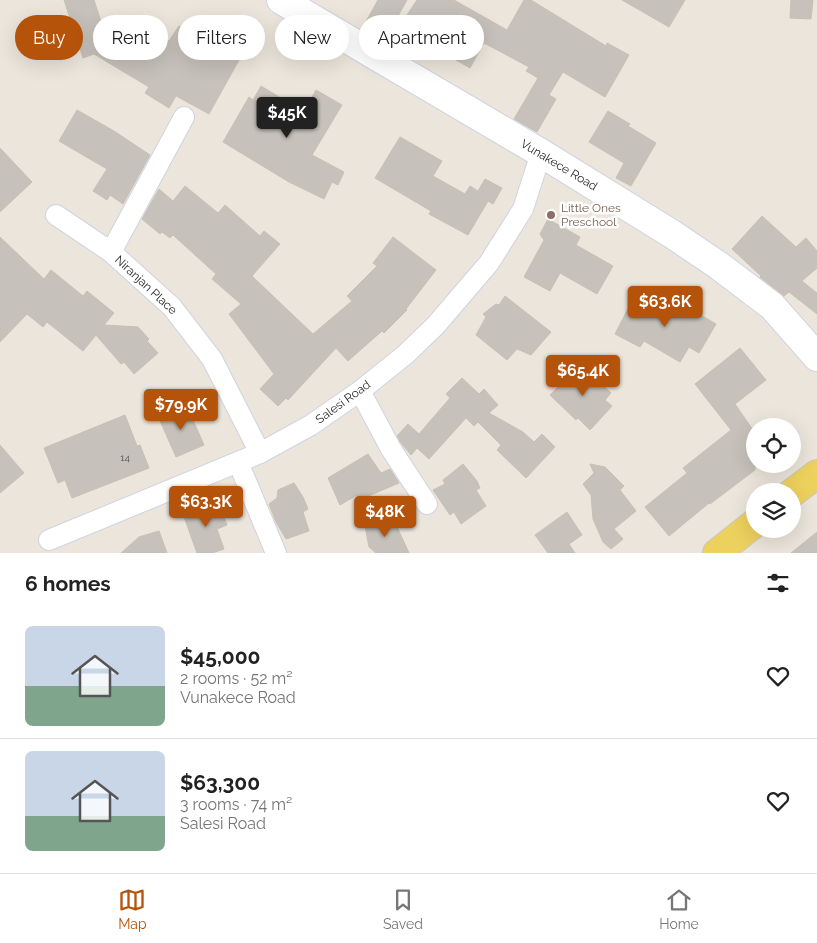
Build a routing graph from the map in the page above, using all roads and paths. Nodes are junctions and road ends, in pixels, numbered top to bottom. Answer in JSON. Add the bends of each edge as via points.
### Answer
{"nodes":[{"id":1,"x":281,"y":0,"type":"edge"},
{"id":2,"x":184,"y":117,"type":"dead end"},
{"id":3,"x":541,"y":153,"type":"junction"},
{"id":4,"x":56,"y":215,"type":"dead end"},
{"id":5,"x":111,"y":252,"type":"junction"},
{"id":6,"x":817,"y":356,"type":"edge"},
{"id":7,"x":360,"y":391,"type":"junction"},
{"id":8,"x":260,"y":453,"type":"junction"},
{"id":9,"x":238,"y":462,"type":"junction"},
{"id":10,"x":817,"y":474,"type":"edge"},
{"id":11,"x":801,"y":486,"type":"edge"},
{"id":12,"x":427,"y":504,"type":"dead end"},
{"id":13,"x":746,"y":530,"type":"edge"},
{"id":14,"x":49,"y":540,"type":"dead end"},
{"id":15,"x":276,"y":553,"type":"edge"},
{"id":16,"x":717,"y":553,"type":"edge"}],
"edges":[{"from":1,"to":3,"type":"main road","name":"Vunakece Road"},
{"from":2,"to":5,"type":"street"},
{"from":3,"to":6,"type":"main road","name":"Vunakece Road","via":[[718,265],[772,306]]},
{"from":3,"to":7,"type":"street","name":"Salesi Road","via":[[523,209],[489,263],[436,325]]},
{"from":4,"to":5,"type":"street","name":"Niranjan Place"},
{"from":5,"to":8,"type":"street","name":"Niranjan Place","via":[[172,307],[212,358]]},
{"from":7,"to":8,"type":"street","name":"Salesi Road","via":[[311,425]]},
{"from":7,"to":12,"type":"street","via":[[391,449]]},
{"from":8,"to":9,"type":"street","name":"Salesi Road"},
{"from":9,"to":14,"type":"street","name":"Salesi Road"},
{"from":9,"to":15,"type":"street"},
{"from":10,"to":11,"type":"main road"},
{"from":13,"to":16,"type":"main road"}]}
